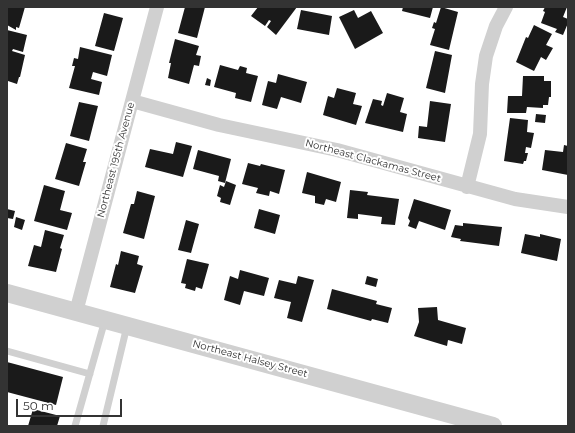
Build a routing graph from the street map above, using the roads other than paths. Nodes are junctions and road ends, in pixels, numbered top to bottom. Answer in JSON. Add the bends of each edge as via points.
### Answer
{"nodes":[{"id":1,"x":157,"y":7,"type":"edge"},
{"id":2,"x":506,"y":7,"type":"edge"},
{"id":3,"x":132,"y":101,"type":"junction"},
{"id":4,"x":467,"y":187,"type":"junction"},
{"id":5,"x":568,"y":207,"type":"edge"},
{"id":6,"x":8,"y":295,"type":"edge"},
{"id":7,"x":76,"y":312,"type":"junction"},
{"id":8,"x":105,"y":320,"type":"junction"},
{"id":9,"x":127,"y":326,"type":"junction"},
{"id":10,"x":7,"y":351,"type":"edge"},
{"id":11,"x":90,"y":374,"type":"junction"},
{"id":12,"x":75,"y":426,"type":"edge"},
{"id":13,"x":103,"y":426,"type":"edge"},
{"id":14,"x":493,"y":426,"type":"edge"}],
"edges":[{"from":1,"to":3,"type":"street","name":"Northeast 195th Avenue"},
{"from":2,"to":4,"type":"street","via":[[496,26],[486,56],[480,134]]},
{"from":3,"to":4,"type":"street","name":"Northeast Clackamas Street","via":[[219,125],[337,150]]},
{"from":3,"to":7,"type":"street","name":"Northeast 195th Avenue"},
{"from":4,"to":5,"type":"street","name":"Northeast Clackamas Street","via":[[515,199]]},
{"from":6,"to":7,"type":"street","name":"Northeast Halsey Street"},
{"from":7,"to":8,"type":"street","name":"Northeast Halsey Street"},
{"from":8,"to":9,"type":"street","name":"Northeast Halsey Street"},
{"from":8,"to":11,"type":"lane"},
{"from":9,"to":13,"type":"lane"},
{"from":9,"to":14,"type":"street","name":"Northeast Halsey Street"},
{"from":10,"to":11,"type":"lane"},
{"from":11,"to":12,"type":"lane"}]}
